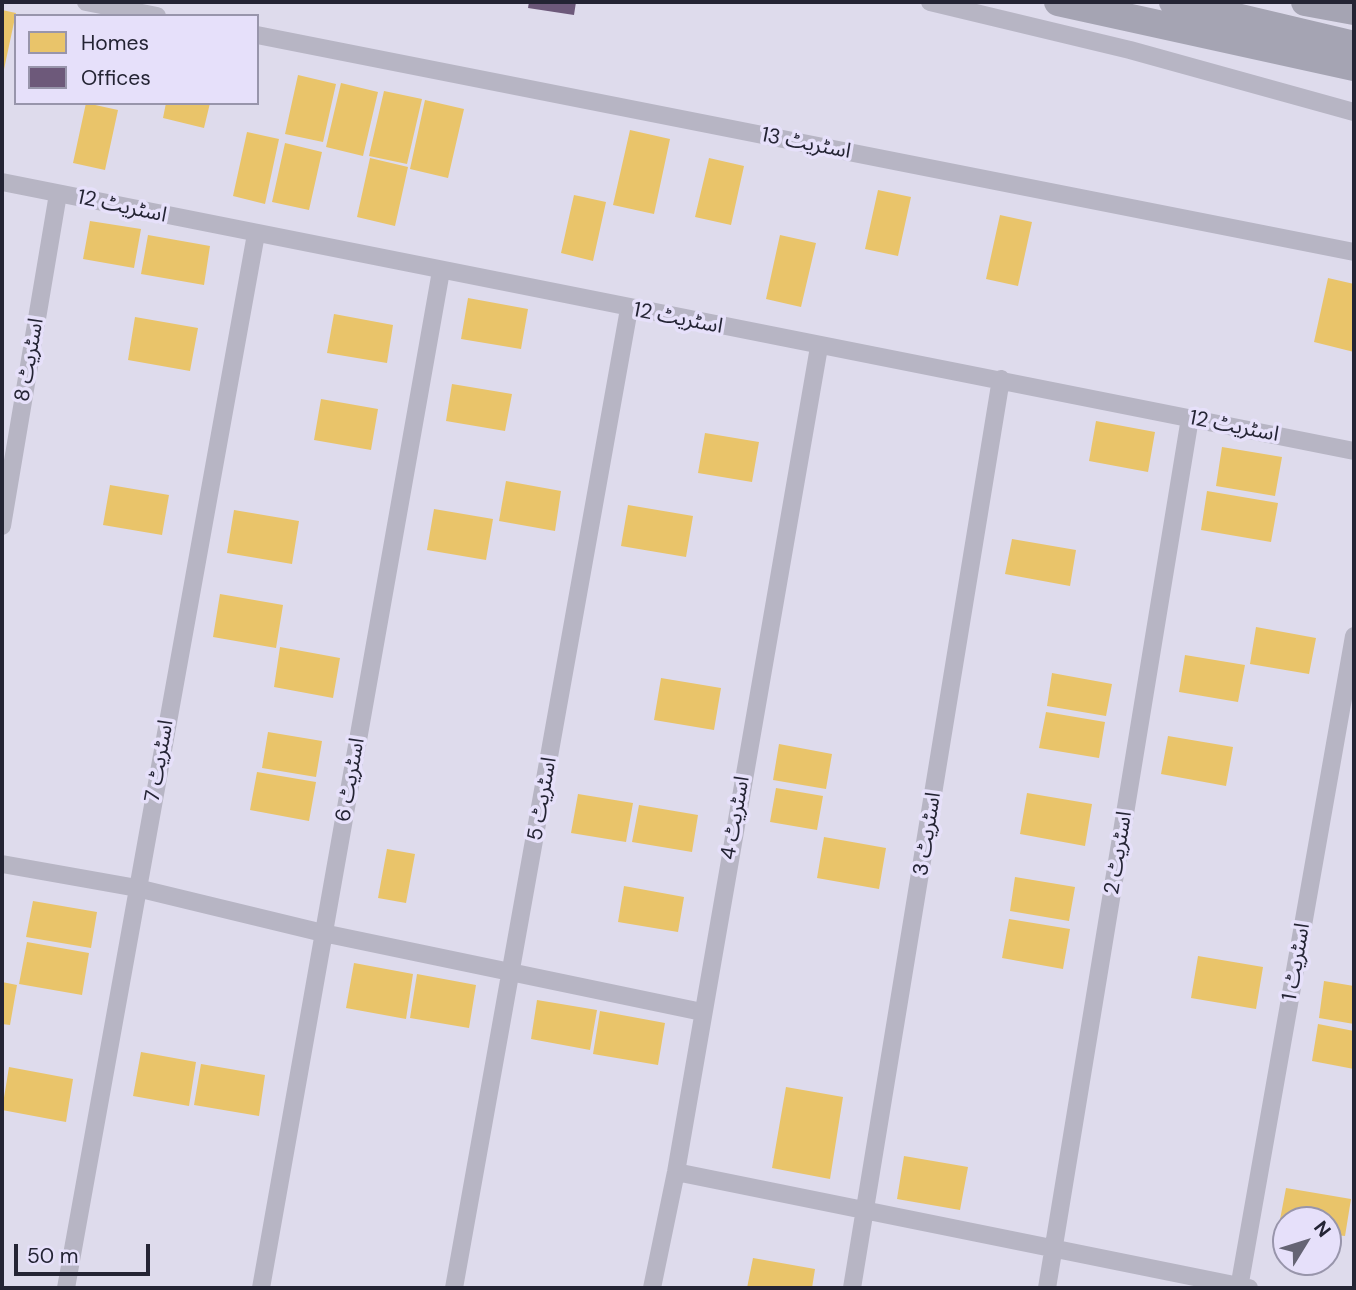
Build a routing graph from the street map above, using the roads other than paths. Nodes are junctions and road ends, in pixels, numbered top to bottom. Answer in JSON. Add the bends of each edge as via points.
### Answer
{"nodes":[{"id":1,"x":86,"y":2,"type":"edge"},
{"id":2,"x":930,"y":2,"type":"edge"},
{"id":3,"x":1058,"y":2,"type":"edge"},
{"id":4,"x":1173,"y":2,"type":"edge"},
{"id":5,"x":1305,"y":2,"type":"edge"},
{"id":6,"x":1354,"y":11,"type":"edge"},
{"id":7,"x":147,"y":14,"type":"edge"},
{"id":8,"x":1186,"y":31,"type":"junction"},
{"id":9,"x":259,"y":36,"type":"edge"},
{"id":10,"x":1354,"y":45,"type":"edge"},
{"id":11,"x":1354,"y":67,"type":"edge"},
{"id":12,"x":1354,"y":85,"type":"edge"},
{"id":13,"x":1354,"y":112,"type":"edge"},
{"id":14,"x":2,"y":183,"type":"edge"},
{"id":15,"x":58,"y":194,"type":"junction"},
{"id":16,"x":256,"y":234,"type":"junction"},
{"id":17,"x":1354,"y":252,"type":"edge"},
{"id":18,"x":442,"y":271,"type":"junction"},
{"id":19,"x":629,"y":309,"type":"junction"},
{"id":20,"x":819,"y":347,"type":"junction"},
{"id":21,"x":1001,"y":379,"type":"junction"},
{"id":22,"x":1190,"y":418,"type":"junction"},
{"id":23,"x":1354,"y":451,"type":"edge"},
{"id":24,"x":2,"y":526,"type":"edge"},
{"id":25,"x":1354,"y":636,"type":"edge"},
{"id":26,"x":2,"y":864,"type":"edge"},
{"id":27,"x":137,"y":888,"type":"junction"},
{"id":28,"x":323,"y":933,"type":"junction"},
{"id":29,"x":512,"y":972,"type":"junction"},
{"id":30,"x":702,"y":1012,"type":"junction"},
{"id":31,"x":676,"y":1172,"type":"junction"},
{"id":32,"x":867,"y":1210,"type":"junction"},
{"id":33,"x":1054,"y":1248,"type":"junction"},
{"id":34,"x":1243,"y":1287,"type":"edge"},
{"id":35,"x":66,"y":1288,"type":"edge"},
{"id":36,"x":261,"y":1288,"type":"edge"},
{"id":37,"x":454,"y":1288,"type":"edge"},
{"id":38,"x":652,"y":1288,"type":"edge"},
{"id":39,"x":852,"y":1288,"type":"edge"},
{"id":40,"x":1047,"y":1288,"type":"edge"}],
"edges":[{"from":1,"to":7,"type":"street"},
{"from":2,"to":13,"type":"street","via":[[1130,50]]},
{"from":3,"to":8,"type":"main road"},
{"from":4,"to":10,"type":"main road"},
{"from":5,"to":6,"type":"main road"},
{"from":8,"to":11,"type":"main road"},
{"from":8,"to":12,"type":"main road","via":[[1257,58]]},
{"from":9,"to":17,"type":"street","name":"اسٹریٹ 13"},
{"from":14,"to":15,"type":"street","name":"اسٹریٹ 12"},
{"from":15,"to":16,"type":"street","name":"اسٹریٹ 12"},
{"from":15,"to":24,"type":"street","name":"اسٹریٹ 8"},
{"from":16,"to":18,"type":"street","name":"اسٹریٹ 12"},
{"from":16,"to":27,"type":"street","name":"اسٹریٹ 7"},
{"from":18,"to":19,"type":"street","name":"اسٹریٹ 12"},
{"from":18,"to":28,"type":"street","name":"اسٹریٹ 6"},
{"from":19,"to":20,"type":"street","name":"اسٹریٹ 12"},
{"from":19,"to":29,"type":"street","name":"اسٹریٹ 5"},
{"from":20,"to":21,"type":"street","name":"اسٹریٹ 12"},
{"from":20,"to":30,"type":"street","name":"اسٹریٹ 4"},
{"from":21,"to":22,"type":"street","name":"اسٹریٹ 12"},
{"from":21,"to":32,"type":"street","name":"اسٹریٹ 3"},
{"from":22,"to":23,"type":"street","name":"اسٹریٹ 12"},
{"from":22,"to":33,"type":"street","name":"اسٹریٹ 2"},
{"from":25,"to":34,"type":"street","name":"اسٹریٹ 1"},
{"from":26,"to":27,"type":"street"},
{"from":27,"to":28,"type":"street"},
{"from":27,"to":35,"type":"street","name":"اسٹریٹ 7"},
{"from":28,"to":29,"type":"street"},
{"from":28,"to":36,"type":"street","name":"اسٹریٹ 6"},
{"from":29,"to":30,"type":"street"},
{"from":29,"to":37,"type":"street","name":"اسٹریٹ 5"},
{"from":30,"to":31,"type":"street","name":"اسٹریٹ 4"},
{"from":31,"to":32,"type":"street"},
{"from":31,"to":38,"type":"street","name":"اسٹریٹ 4"},
{"from":32,"to":33,"type":"street"},
{"from":32,"to":39,"type":"street","name":"اسٹریٹ 3"},
{"from":33,"to":34,"type":"street"},
{"from":33,"to":40,"type":"street","name":"اسٹریٹ 2"}]}
